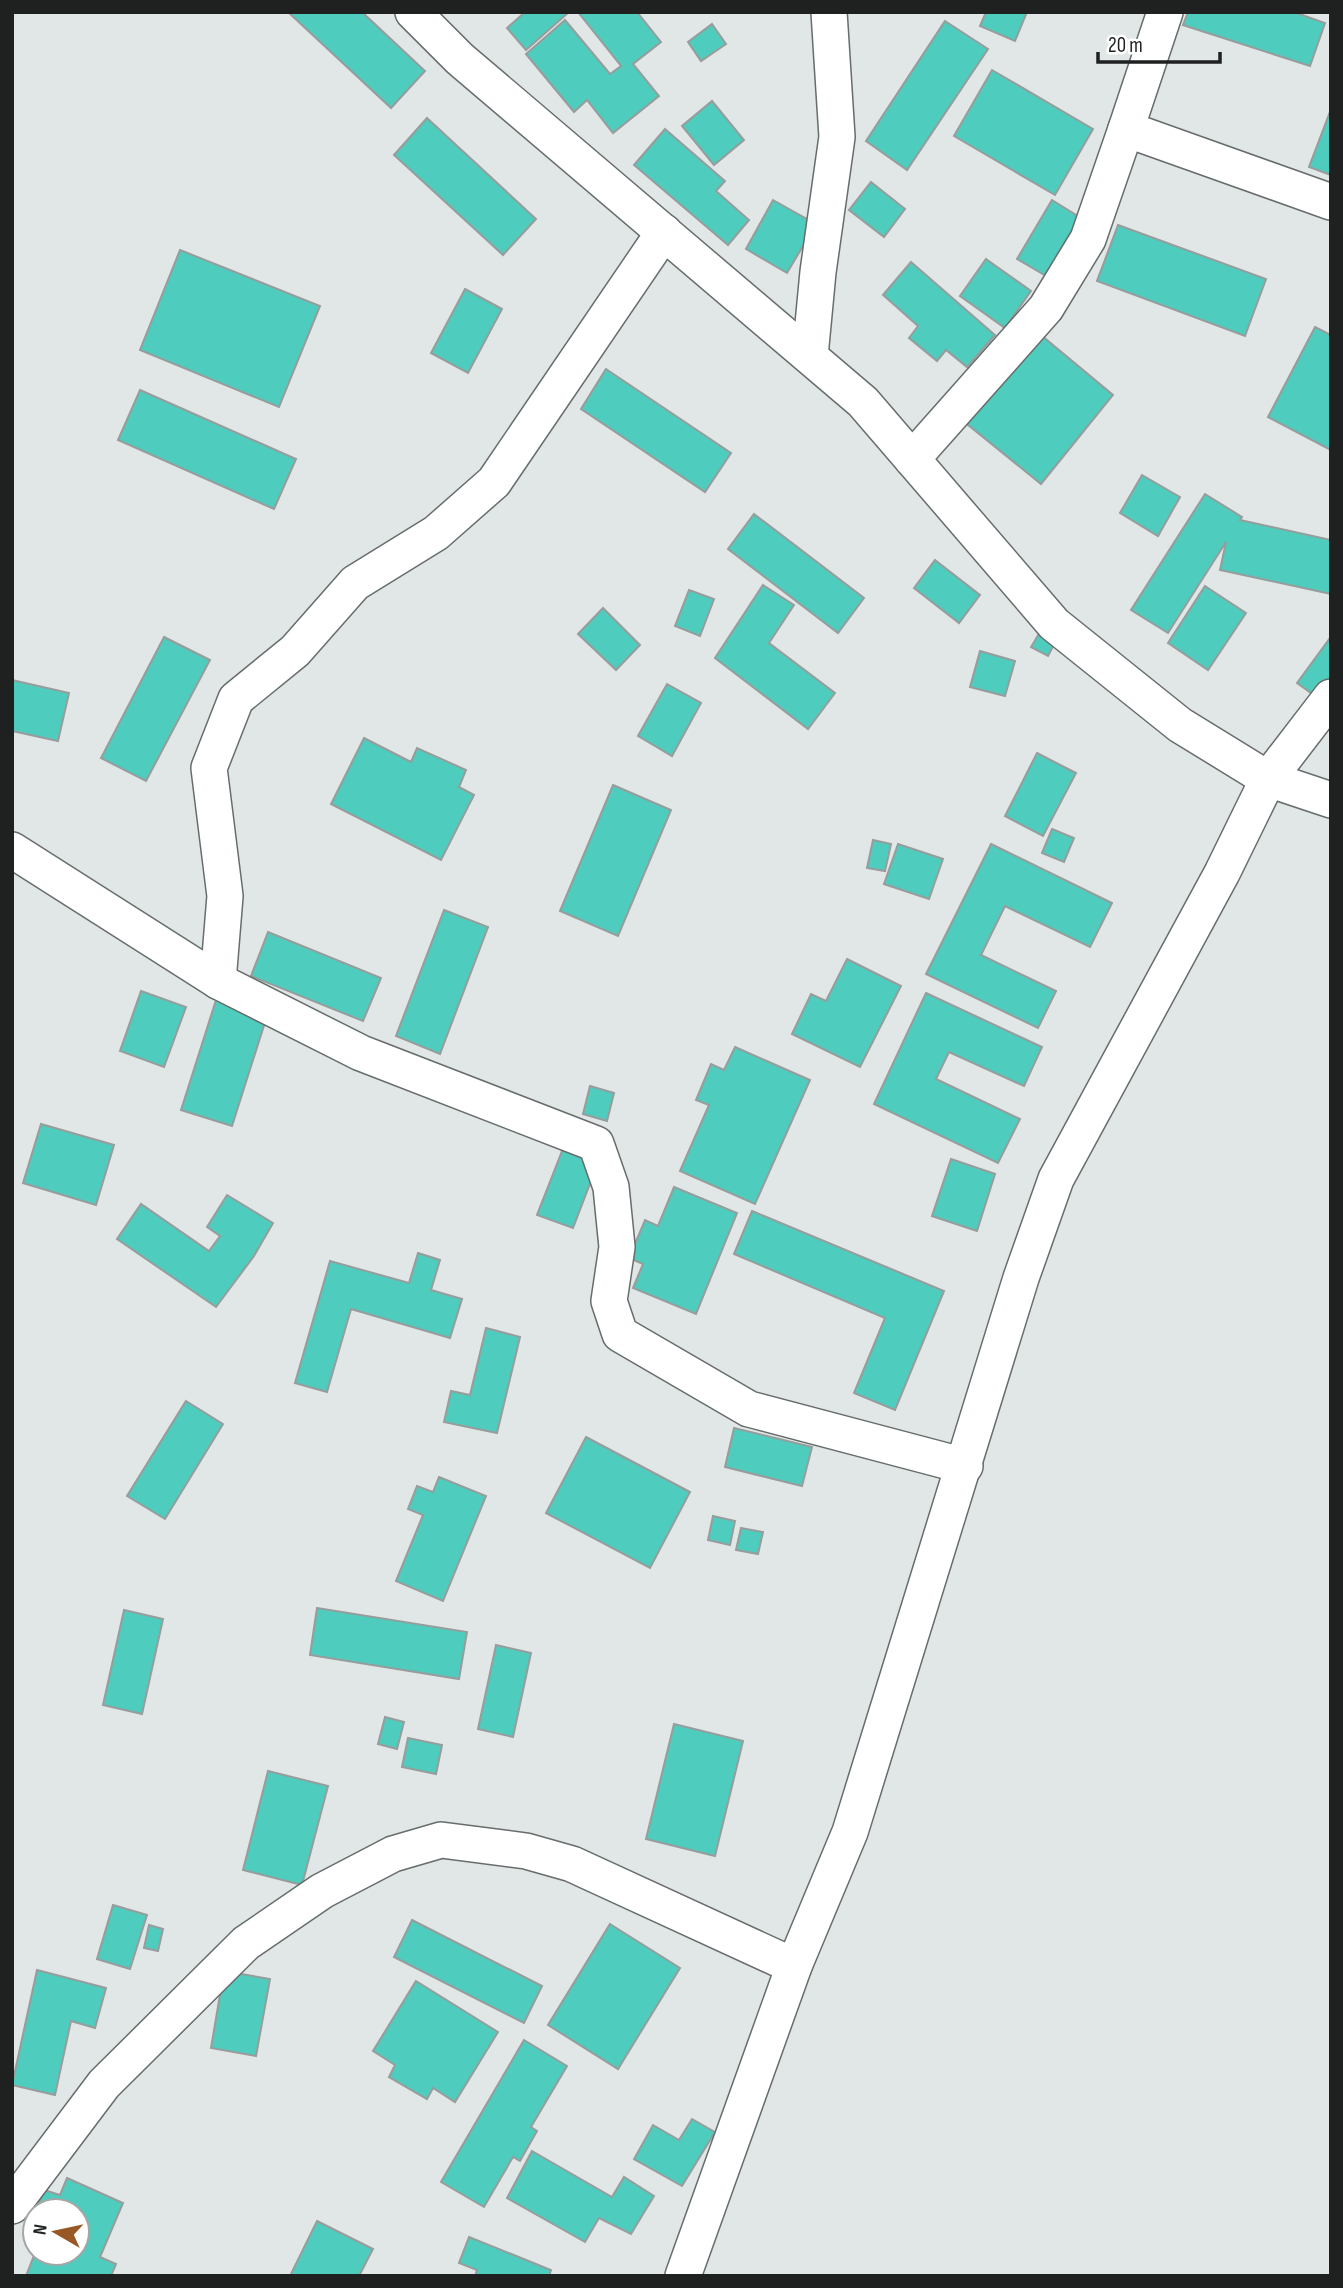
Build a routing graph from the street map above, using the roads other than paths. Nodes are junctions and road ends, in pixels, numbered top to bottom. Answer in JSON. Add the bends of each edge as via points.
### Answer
{"nodes":[{"id":1,"x":413,"y":12,"type":"edge"},
{"id":2,"x":829,"y":12,"type":"edge"},
{"id":3,"x":1165,"y":12,"type":"edge"},
{"id":4,"x":1126,"y":129,"type":"junction"},
{"id":5,"x":1331,"y":202,"type":"edge"},
{"id":6,"x":664,"y":232,"type":"junction"},
{"id":7,"x":810,"y":356,"type":"junction"},
{"id":8,"x":912,"y":459,"type":"junction"},
{"id":9,"x":1331,"y":697,"type":"edge"},
{"id":10,"x":1268,"y":779,"type":"junction"},
{"id":11,"x":1331,"y":800,"type":"edge"},
{"id":12,"x":12,"y":850,"type":"edge"},
{"id":13,"x":218,"y":981,"type":"junction"},
{"id":14,"x":965,"y":1466,"type":"junction"},
{"id":15,"x":793,"y":1966,"type":"junction"},
{"id":16,"x":12,"y":2206,"type":"edge"},
{"id":17,"x":683,"y":2276,"type":"edge"}],
"edges":[{"from":1,"to":6,"type":"street","via":[[460,59]]},
{"from":2,"to":7,"type":"street","via":[[837,137]]},
{"from":3,"to":4,"type":"street"},
{"from":4,"to":5,"type":"street"},
{"from":4,"to":8,"type":"street","via":[[1088,239],[1046,308]]},
{"from":6,"to":7,"type":"street"},
{"from":6,"to":13,"type":"street","via":[[494,482],[436,533],[355,583],[295,651],[236,699],[209,768],[225,896]]},
{"from":7,"to":8,"type":"street","via":[[863,402]]},
{"from":8,"to":10,"type":"street","via":[[1054,624],[1180,725]]},
{"from":9,"to":10,"type":"street"},
{"from":10,"to":11,"type":"street"},
{"from":10,"to":14,"type":"street","via":[[1056,1179]]},
{"from":12,"to":13,"type":"street"},
{"from":13,"to":14,"type":"street","via":[[361,1054],[596,1144],[611,1187],[617,1247],[609,1301],[620,1334],[749,1409]]},
{"from":14,"to":15,"type":"street","via":[[850,1832]]},
{"from":15,"to":16,"type":"street","via":[[572,1864],[526,1851],[442,1840],[393,1854],[322,1891],[246,1943],[104,2084]]},
{"from":15,"to":17,"type":"street"}]}
